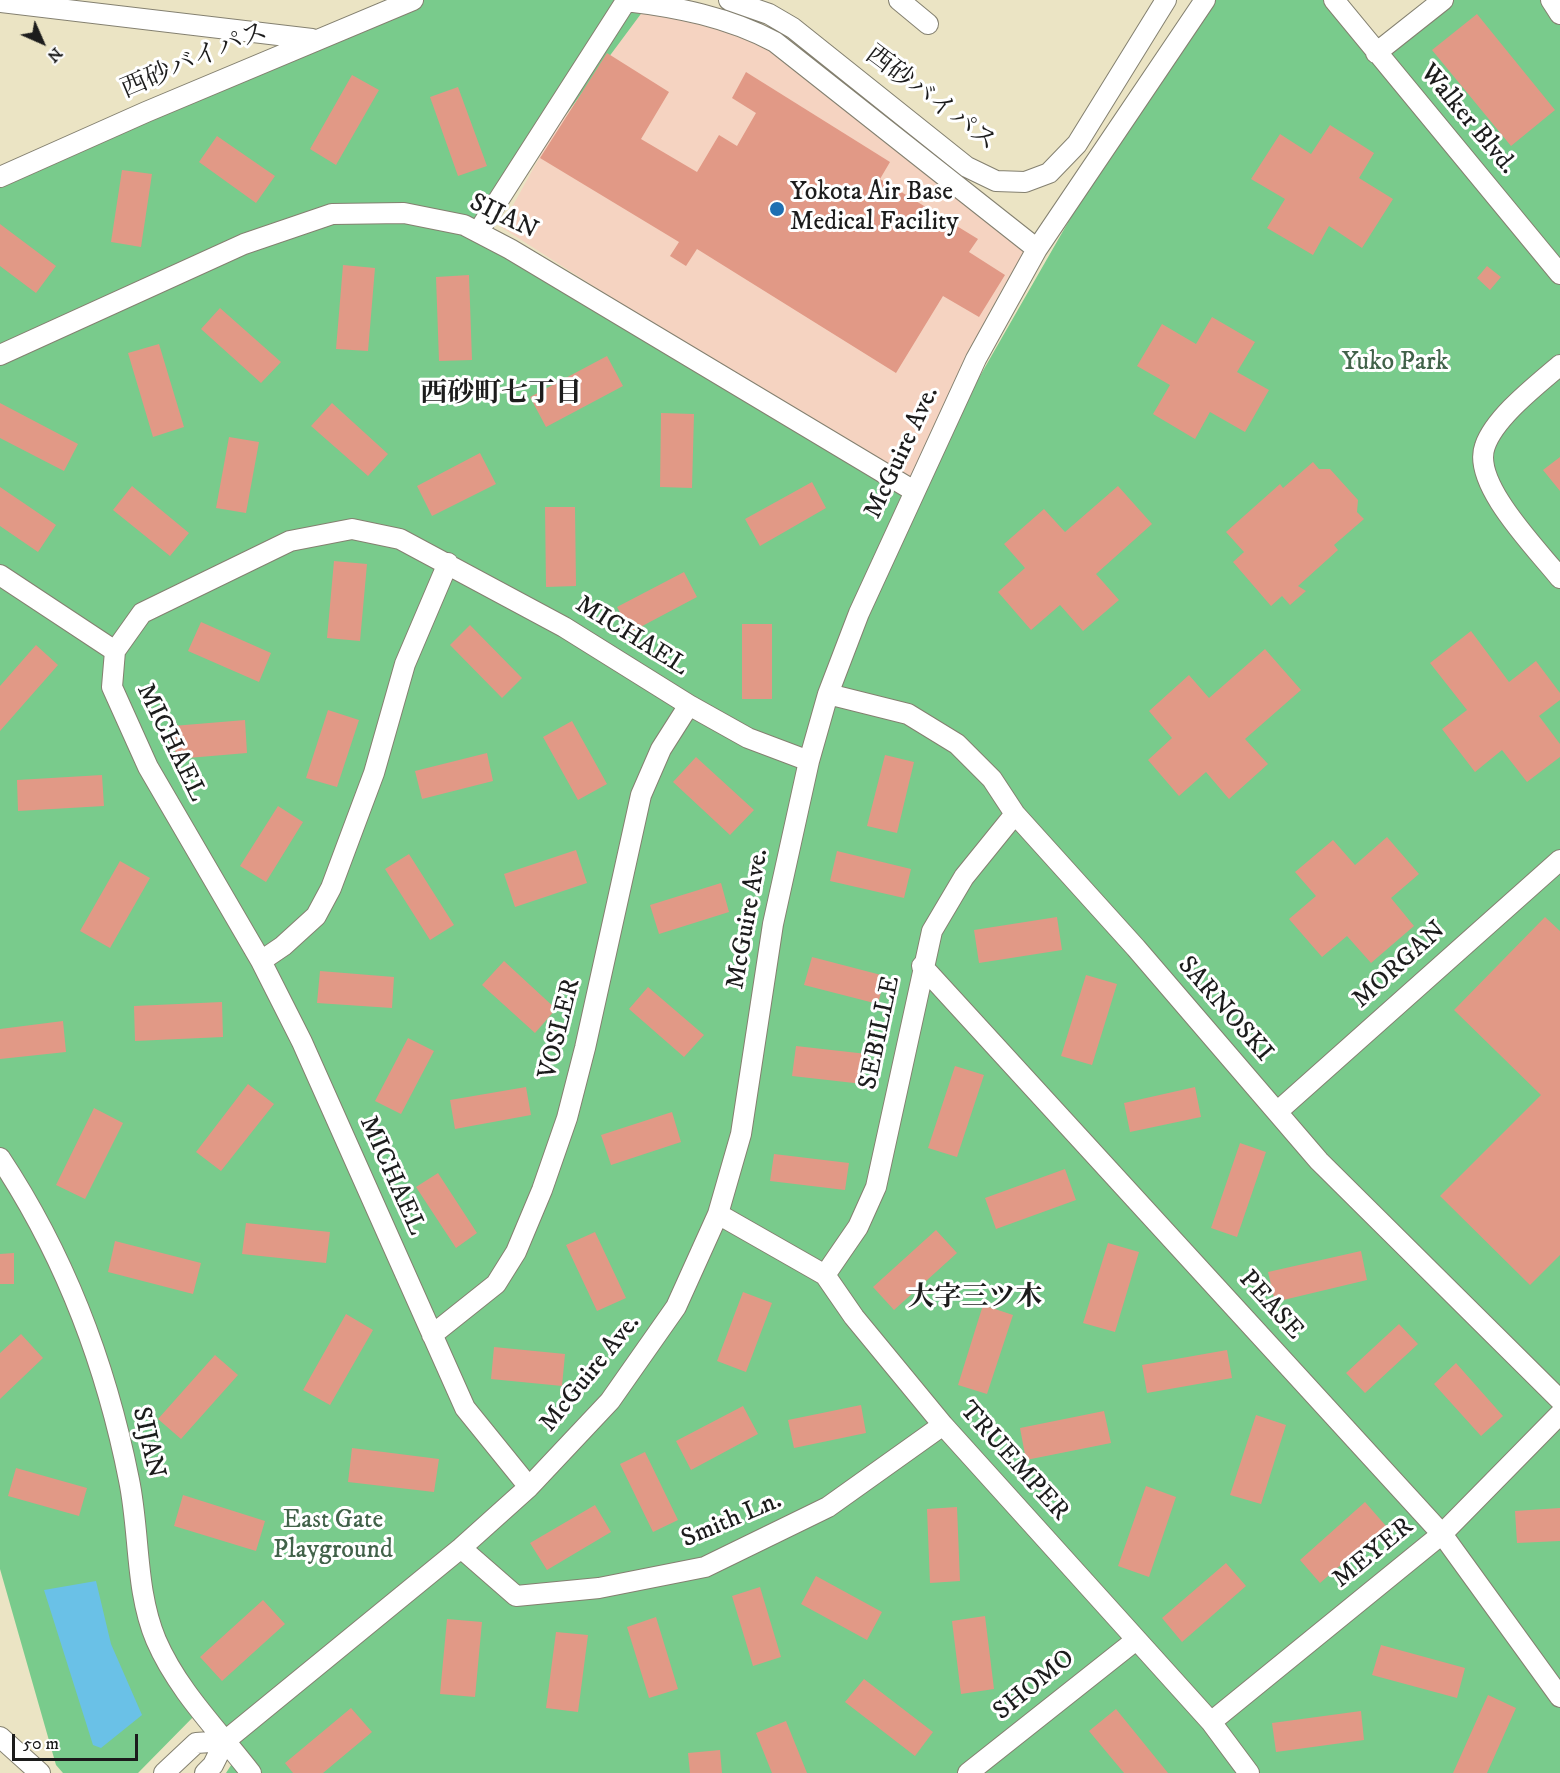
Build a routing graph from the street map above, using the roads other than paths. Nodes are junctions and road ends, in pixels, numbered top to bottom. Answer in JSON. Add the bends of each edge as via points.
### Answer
{"nodes":[{"id":1,"x":412,"y":0,"type":"edge"},
{"id":2,"x":729,"y":0,"type":"edge"},
{"id":3,"x":899,"y":0,"type":"edge"},
{"id":4,"x":1166,"y":0,"type":"edge"},
{"id":5,"x":1205,"y":0,"type":"edge"},
{"id":6,"x":1334,"y":0,"type":"edge"},
{"id":7,"x":1443,"y":0,"type":"edge"},
{"id":8,"x":1551,"y":0,"type":"edge"},
{"id":9,"x":0,"y":2,"type":"edge"},
{"id":10,"x":1560,"y":14,"type":"edge"},
{"id":11,"x":928,"y":24,"type":"dead end"},
{"id":12,"x":315,"y":40,"type":"junction"},
{"id":13,"x":1376,"y":53,"type":"junction"},
{"id":14,"x":0,"y":177,"type":"edge"},
{"id":15,"x":478,"y":232,"type":"junction"},
{"id":16,"x":1037,"y":249,"type":"junction"},
{"id":17,"x":1560,"y":274,"type":"edge"},
{"id":18,"x":0,"y":355,"type":"edge"},
{"id":19,"x":1560,"y":365,"type":"edge"},
{"id":20,"x":914,"y":491,"type":"junction"},
{"id":21,"x":448,"y":563,"type":"junction"},
{"id":22,"x":0,"y":575,"type":"edge"},
{"id":23,"x":1560,"y":578,"type":"edge"},
{"id":24,"x":115,"y":651,"type":"junction"},
{"id":25,"x":828,"y":694,"type":"junction"},
{"id":26,"x":689,"y":705,"type":"junction"},
{"id":27,"x":808,"y":761,"type":"junction"},
{"id":28,"x":1015,"y":814,"type":"junction"},
{"id":29,"x":1560,"y":860,"type":"edge"},
{"id":30,"x":261,"y":962,"type":"junction"},
{"id":31,"x":922,"y":966,"type":"junction"},
{"id":32,"x":1277,"y":1112,"type":"junction"},
{"id":33,"x":0,"y":1158,"type":"edge"},
{"id":34,"x":718,"y":1214,"type":"junction"},
{"id":35,"x":825,"y":1275,"type":"junction"},
{"id":36,"x":432,"y":1335,"type":"junction"},
{"id":37,"x":1560,"y":1400,"type":"edge"},
{"id":38,"x":1560,"y":1414,"type":"edge"},
{"id":39,"x":943,"y":1425,"type":"junction"},
{"id":40,"x":529,"y":1487,"type":"junction"},
{"id":41,"x":1442,"y":1534,"type":"junction"},
{"id":42,"x":461,"y":1548,"type":"junction"},
{"id":43,"x":1136,"y":1640,"type":"junction"},
{"id":44,"x":1560,"y":1696,"type":"edge"},
{"id":45,"x":1211,"y":1722,"type":"junction"},
{"id":46,"x":0,"y":1737,"type":"edge"},
{"id":47,"x":225,"y":1741,"type":"junction"},
{"id":48,"x":40,"y":1773,"type":"edge"},
{"id":49,"x":164,"y":1773,"type":"edge"},
{"id":50,"x":205,"y":1773,"type":"edge"},
{"id":51,"x":251,"y":1773,"type":"edge"},
{"id":52,"x":968,"y":1773,"type":"edge"},
{"id":53,"x":1249,"y":1773,"type":"edge"}],
"edges":[{"from":1,"to":12,"type":"street","name":"西砂バイパス"},
{"from":2,"to":4,"type":"street","name":"西砂バイパス","via":[[769,14],[793,28],[967,167],[996,181],[1025,182],[1049,173],[1077,144]]},
{"from":3,"to":11,"type":"street"},
{"from":5,"to":16,"type":"street","name":"McGuire Ave."},
{"from":6,"to":13,"type":"street","name":"Walker Blvd."},
{"from":7,"to":13,"type":"street"},
{"from":8,"to":10,"type":"street"},
{"from":9,"to":12,"type":"street"},
{"from":12,"to":14,"type":"street","name":"西砂バイパス"},
{"from":13,"to":17,"type":"street","name":"Walker Blvd."},
{"from":15,"to":16,"type":"street","via":[[626,1],[675,6],[754,31],[775,42]]},
{"from":15,"to":18,"type":"street","name":"SIJAN","via":[[464,225],[404,213],[332,214],[244,244]]},
{"from":15,"to":20,"type":"street","name":"SIJAN","via":[[586,292]]},
{"from":16,"to":20,"type":"street","name":"McGuire Ave.","via":[[976,359]]},
{"from":19,"to":23,"type":"street","via":[[1498,425],[1485,446],[1482,465],[1496,496]]},
{"from":20,"to":25,"type":"street","name":"McGuire Ave.","via":[[859,613]]},
{"from":21,"to":24,"type":"street","name":"MICHAEL","via":[[400,538],[352,529],[290,541],[142,613]]},
{"from":21,"to":26,"type":"street","name":"MICHAEL","via":[[564,627]]},
{"from":21,"to":30,"type":"street","via":[[405,664],[374,773],[331,888],[316,916]]},
{"from":22,"to":24,"type":"street"},
{"from":24,"to":30,"type":"street","name":"MICHAEL","via":[[112,687],[148,767]]},
{"from":25,"to":27,"type":"street","name":"McGuire Ave."},
{"from":25,"to":28,"type":"street","name":"SARNOSKI","via":[[908,714],[957,744],[992,780]]},
{"from":26,"to":27,"type":"street","name":"MICHAEL","via":[[748,738]]},
{"from":26,"to":36,"type":"street","name":"VOSLER","via":[[662,749],[641,795],[567,1118],[538,1200],[516,1252],[496,1284]]},
{"from":27,"to":34,"type":"street","name":"McGuire Ave.","via":[[773,924],[741,1134]]},
{"from":28,"to":31,"type":"street","name":"SEBILLE","via":[[964,877],[932,931]]},
{"from":28,"to":32,"type":"street","name":"SARNOSKI"},
{"from":29,"to":32,"type":"street","name":"MORGAN"},
{"from":30,"to":36,"type":"street","name":"MICHAEL","via":[[302,1042]]},
{"from":31,"to":35,"type":"street","name":"SEBILLE","via":[[876,1187],[858,1227]]},
{"from":31,"to":41,"type":"street","name":"PEASE"},
{"from":32,"to":37,"type":"street","name":"SARNOSKI","via":[[1319,1161]]},
{"from":33,"to":47,"type":"street","name":"SIJAN","via":[[62,1265],[92,1339],[130,1481],[143,1595],[156,1639],[175,1676]]},
{"from":34,"to":35,"type":"street","name":"TRUEMPER"},
{"from":34,"to":40,"type":"street","name":"McGuire Ave.","via":[[676,1307],[654,1340],[610,1401]]},
{"from":35,"to":39,"type":"street","name":"TRUEMPER","via":[[854,1317]]},
{"from":36,"to":40,"type":"street","name":"MICHAEL","via":[[465,1408]]},
{"from":38,"to":41,"type":"street","name":"MEYER"},
{"from":39,"to":42,"type":"street","name":"Smith Ln.","via":[[828,1507],[705,1567],[599,1588],[516,1596]]},
{"from":39,"to":43,"type":"street","name":"TRUEMPER"},
{"from":40,"to":42,"type":"street","name":"McGuire Ave."},
{"from":41,"to":44,"type":"street","name":"PEASE"},
{"from":41,"to":45,"type":"street","name":"MEYER"},
{"from":42,"to":47,"type":"street","name":"McGuire Ave."},
{"from":43,"to":45,"type":"street","name":"TRUEMPER"},
{"from":43,"to":52,"type":"street","name":"SHOMO"},
{"from":45,"to":53,"type":"street","name":"TRUEMPER"},
{"from":46,"to":48,"type":"street"},
{"from":47,"to":49,"type":"street","via":[[196,1743]]},
{"from":47,"to":50,"type":"street","name":"McGuire Ave."},
{"from":47,"to":51,"type":"street"}]}
